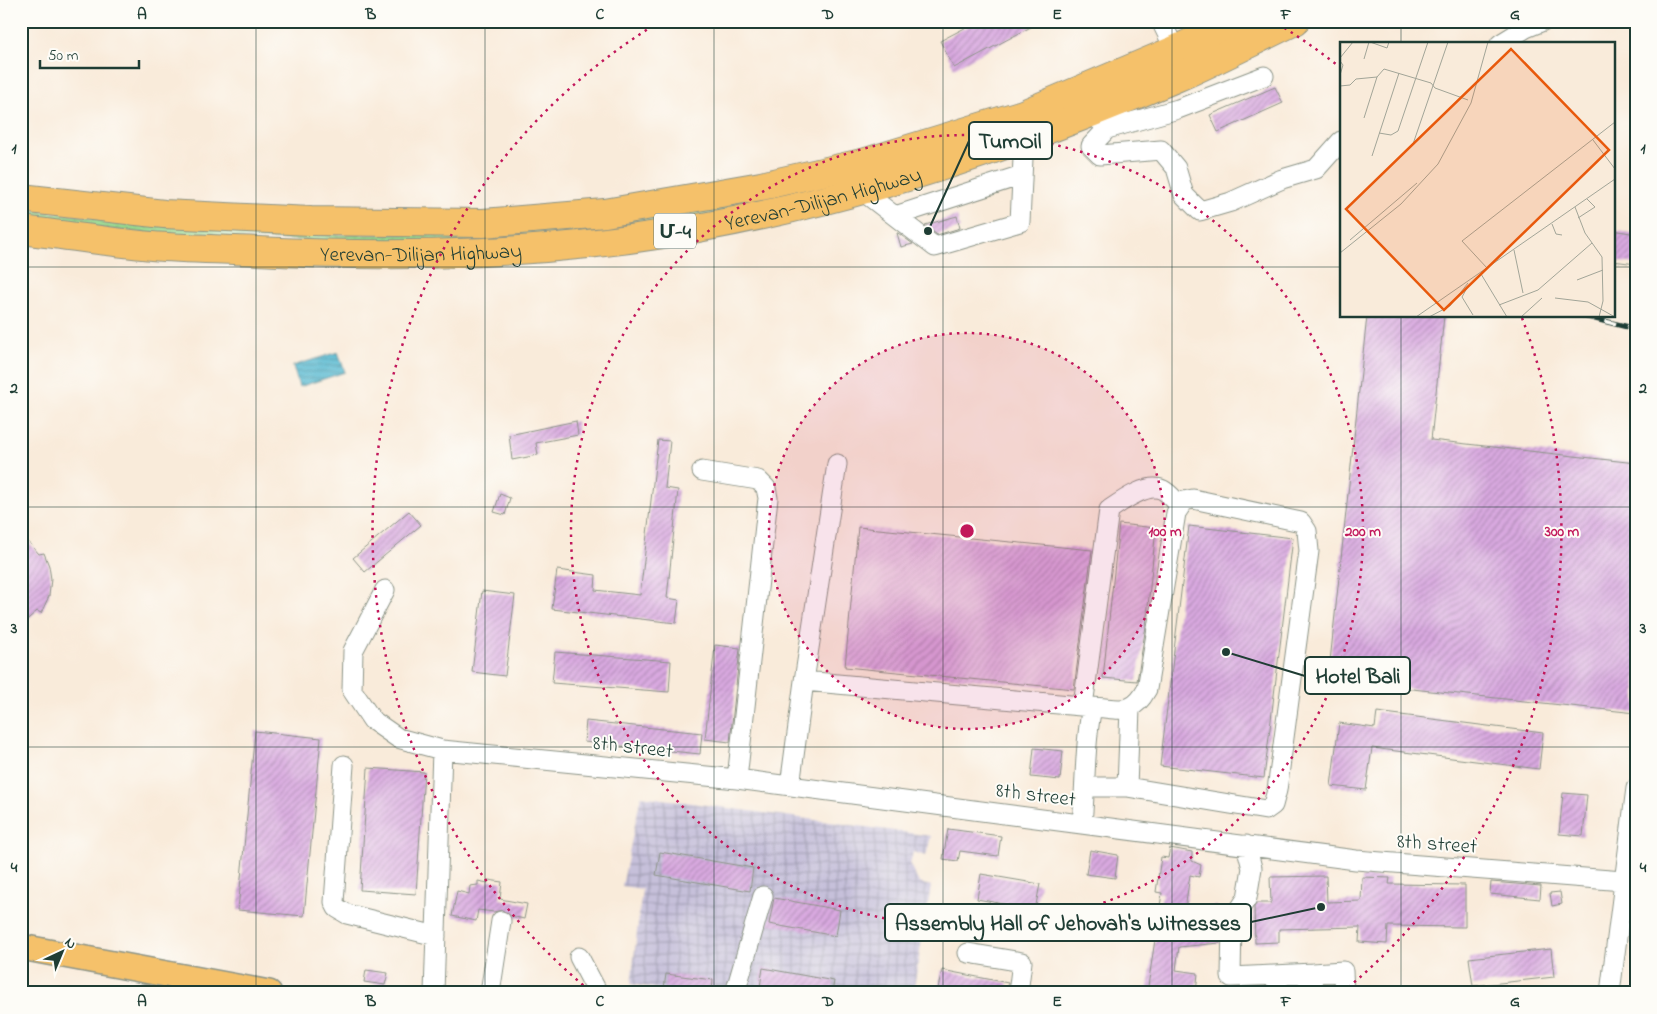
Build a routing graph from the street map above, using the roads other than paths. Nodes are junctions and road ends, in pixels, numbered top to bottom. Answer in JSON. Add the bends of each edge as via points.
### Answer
{"nodes":[{"id":1,"x":1161,"y":21,"type":"edge"},
{"id":2,"x":1236,"y":21,"type":"edge"},
{"id":3,"x":1295,"y":21,"type":"edge"},
{"id":4,"x":1542,"y":21,"type":"edge"},
{"id":5,"x":1503,"y":42,"type":"edge"},
{"id":6,"x":1175,"y":50,"type":"junction"},
{"id":7,"x":1264,"y":76,"type":"dead end"},
{"id":8,"x":1100,"y":121,"type":"junction"},
{"id":9,"x":1024,"y":137,"type":"junction"},
{"id":10,"x":1340,"y":142,"type":"edge"},
{"id":11,"x":1022,"y":176,"type":"junction"},
{"id":12,"x":861,"y":190,"type":"junction"},
{"id":13,"x":21,"y":198,"type":"edge"},
{"id":14,"x":895,"y":216,"type":"junction"},
{"id":15,"x":21,"y":230,"type":"edge"},
{"id":16,"x":837,"y":464,"type":"dead end"},
{"id":17,"x":702,"y":471,"type":"dead end"},
{"id":18,"x":1181,"y":506,"type":"junction"},
{"id":19,"x":385,"y":590,"type":"dead end"},
{"id":20,"x":804,"y":681,"type":"junction"},
{"id":21,"x":1088,"y":706,"type":"junction"},
{"id":22,"x":1130,"y":709,"type":"junction"},
{"id":23,"x":442,"y":750,"type":"junction"},
{"id":24,"x":344,"y":766,"type":"dead end"},
{"id":25,"x":737,"y":779,"type":"junction"},
{"id":26,"x":790,"y":786,"type":"junction"},
{"id":27,"x":1086,"y":787,"type":"junction"},
{"id":28,"x":1127,"y":787,"type":"junction"},
{"id":29,"x":1636,"y":788,"type":"edge"},
{"id":30,"x":1082,"y":823,"type":"junction"},
{"id":31,"x":1246,"y":845,"type":"junction"},
{"id":32,"x":1630,"y":881,"type":"edge"},
{"id":33,"x":763,"y":896,"type":"dead end"},
{"id":34,"x":501,"y":922,"type":"dead end"},
{"id":35,"x":436,"y":936,"type":"junction"},
{"id":36,"x":21,"y":947,"type":"edge"},
{"id":37,"x":968,"y":952,"type":"dead end"},
{"id":38,"x":579,"y":957,"type":"dead end"},
{"id":39,"x":1312,"y":973,"type":"junction"},
{"id":40,"x":1278,"y":984,"type":"edge"},
{"id":41,"x":263,"y":992,"type":"edge"},
{"id":42,"x":434,"y":993,"type":"edge"},
{"id":43,"x":490,"y":993,"type":"edge"},
{"id":44,"x":598,"y":993,"type":"edge"},
{"id":45,"x":735,"y":993,"type":"edge"},
{"id":46,"x":1018,"y":993,"type":"edge"},
{"id":47,"x":1312,"y":993,"type":"edge"},
{"id":48,"x":1344,"y":993,"type":"edge"},
{"id":49,"x":1610,"y":993,"type":"edge"}],
"edges":[{"from":1,"to":6,"type":"street"},
{"from":2,"to":6,"type":"highway","name":"Yerevan-Dilijan Highway","number":"Մ-4"},
{"from":3,"to":8,"type":"highway","name":"Yerevan-Dilijan Highway","number":"Մ-4","via":[[1178,77]]},
{"from":4,"to":5,"type":"street"},
{"from":6,"to":13,"type":"highway","name":"Yerevan-Dilijan Highway","number":"Մ-4","via":[[1022,114],[866,162],[761,186],[605,213],[483,223],[311,220],[164,214]]},
{"from":7,"to":8,"type":"street","via":[[1178,109]]},
{"from":8,"to":9,"type":"highway","name":"Yerevan-Dilijan Highway","number":"Մ-4"},
{"from":8,"to":10,"type":"street","via":[[1091,146],[1100,155],[1161,150],[1176,168],[1184,195],[1200,211],[1316,169]]},
{"from":9,"to":11,"type":"street"},
{"from":9,"to":12,"type":"highway","name":"Yerevan-Dilijan Highway","number":"Մ-4"},
{"from":11,"to":14,"type":"street"},
{"from":11,"to":14,"type":"street","via":[[1020,222],[935,247]]},
{"from":12,"to":14,"type":"street"},
{"from":12,"to":15,"type":"highway","name":"Yerevan-Dilijan Highway","number":"Մ-4","via":[[698,228],[610,241],[476,252],[383,255],[174,247]]},
{"from":16,"to":20,"type":"street"},
{"from":17,"to":25,"type":"street","via":[[758,480],[766,488],[768,498]]},
{"from":18,"to":21,"type":"street","via":[[1163,490],[1144,488],[1110,510]]},
{"from":18,"to":22,"type":"street","via":[[1176,513],[1146,689],[1140,702]]},
{"from":18,"to":28,"type":"street","via":[[1184,501],[1194,499],[1301,522],[1307,531],[1309,551],[1278,790],[1273,805],[1266,810]]},
{"from":19,"to":23,"type":"street","name":"8th street","via":[[353,651],[352,690],[372,720],[398,738]]},
{"from":20,"to":21,"type":"street"},
{"from":20,"to":26,"type":"street"},
{"from":21,"to":22,"type":"street"},
{"from":21,"to":27,"type":"street"},
{"from":22,"to":28,"type":"street"},
{"from":23,"to":25,"type":"street","name":"8th street"},
{"from":23,"to":35,"type":"street"},
{"from":24,"to":35,"type":"street","via":[[334,902],[337,908],[341,912]]},
{"from":25,"to":26,"type":"street","name":"8th street"},
{"from":26,"to":30,"type":"street","name":"8th street"},
{"from":27,"to":28,"type":"street"},
{"from":27,"to":30,"type":"street"},
{"from":29,"to":32,"type":"street"},
{"from":30,"to":31,"type":"street","name":"8th street"},
{"from":31,"to":32,"type":"street","name":"8th street","via":[[1356,860]]},
{"from":31,"to":40,"type":"street","via":[[1252,868],[1247,898],[1232,921],[1231,977]]},
{"from":32,"to":49,"type":"street"},
{"from":33,"to":45,"type":"street"},
{"from":34,"to":43,"type":"street"},
{"from":35,"to":42,"type":"street"},
{"from":36,"to":41,"type":"main road"},
{"from":37,"to":46,"type":"street","via":[[1022,962]]},
{"from":38,"to":44,"type":"street"},
{"from":39,"to":40,"type":"street"},
{"from":39,"to":47,"type":"street"},
{"from":39,"to":48,"type":"street","via":[[1344,971]]}]}
